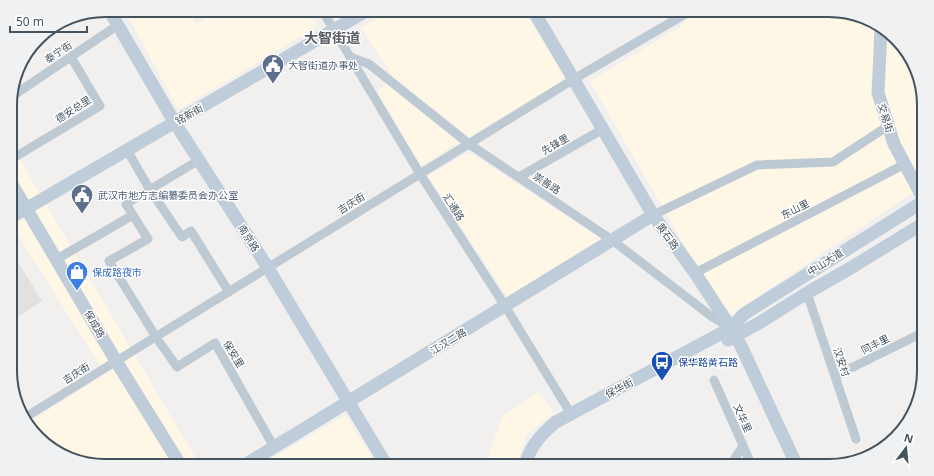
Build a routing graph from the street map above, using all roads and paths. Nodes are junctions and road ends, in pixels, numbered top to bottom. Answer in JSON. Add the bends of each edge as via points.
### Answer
{"nodes":[{"id":1,"x":113,"y":17,"type":"edge"},
{"id":2,"x":326,"y":17,"type":"edge"},
{"id":3,"x":356,"y":17,"type":"edge"},
{"id":4,"x":537,"y":17,"type":"edge"},
{"id":5,"x":680,"y":17,"type":"edge"},
{"id":6,"x":118,"y":25,"type":"junction"},
{"id":7,"x":334,"y":30,"type":"junction"},
{"id":8,"x":881,"y":34,"type":"edge"},
{"id":9,"x":70,"y":57,"type":"junction"},
{"id":10,"x":350,"y":57,"type":"junction"},
{"id":11,"x":574,"y":79,"type":"junction"},
{"id":12,"x":18,"y":92,"type":"edge"},
{"id":13,"x":174,"y":123,"type":"junction"},
{"id":14,"x":888,"y":126,"type":"junction"},
{"id":15,"x":603,"y":129,"type":"junction"},
{"id":16,"x":469,"y":144,"type":"junction"},
{"id":17,"x":127,"y":150,"type":"junction"},
{"id":18,"x":17,"y":156,"type":"edge"},
{"id":19,"x":199,"y":160,"type":"junction"},
{"id":20,"x":905,"y":164,"type":"junction"},
{"id":21,"x":420,"y":174,"type":"junction"},
{"id":22,"x":519,"y":177,"type":"junction"},
{"id":23,"x":917,"y":187,"type":"edge"},
{"id":24,"x":150,"y":190,"type":"junction"},
{"id":25,"x":17,"y":193,"type":"edge"},
{"id":26,"x":917,"y":205,"type":"edge"},
{"id":27,"x":27,"y":209,"type":"junction"},
{"id":28,"x":17,"y":214,"type":"edge"},
{"id":29,"x":133,"y":215,"type":"junction"},
{"id":30,"x":653,"y":215,"type":"junction"},
{"id":31,"x":917,"y":227,"type":"edge"},
{"id":32,"x":612,"y":240,"type":"junction"},
{"id":33,"x":57,"y":259,"type":"junction"},
{"id":34,"x":268,"y":268,"type":"junction"},
{"id":35,"x":695,"y":273,"type":"junction"},
{"id":36,"x":229,"y":292,"type":"junction"},
{"id":37,"x":807,"y":293,"type":"junction"},
{"id":38,"x":505,"y":306,"type":"junction"},
{"id":39,"x":733,"y":332,"type":"junction"},
{"id":40,"x":917,"y":335,"type":"edge"},
{"id":41,"x":156,"y":337,"type":"junction"},
{"id":42,"x":116,"y":361,"type":"junction"},
{"id":43,"x":835,"y":376,"type":"junction"},
{"id":44,"x":714,"y":380,"type":"dead end"},
{"id":45,"x":348,"y":402,"type":"junction"},
{"id":46,"x":571,"y":414,"type":"junction"},
{"id":47,"x":29,"y":415,"type":"edge"},
{"id":48,"x":856,"y":439,"type":"dead end"},
{"id":49,"x":743,"y":446,"type":"junction"},
{"id":50,"x":274,"y":447,"type":"junction"},
{"id":51,"x":177,"y":459,"type":"edge"},
{"id":52,"x":254,"y":459,"type":"edge"},
{"id":53,"x":383,"y":459,"type":"edge"},
{"id":54,"x":526,"y":459,"type":"edge"},
{"id":55,"x":535,"y":459,"type":"edge"},
{"id":56,"x":735,"y":459,"type":"edge"},
{"id":57,"x":749,"y":459,"type":"edge"},
{"id":58,"x":794,"y":459,"type":"edge"}],
"edges":[{"from":1,"to":6,"type":"street","name":"南京路"},
{"from":2,"to":7,"type":"street","name":"汇通路"},
{"from":3,"to":7,"type":"street","name":"铭新街"},
{"from":4,"to":11,"type":"street","name":"黄石路"},
{"from":5,"to":11,"type":"street","name":"吉庆街"},
{"from":6,"to":9,"type":"street","name":"泰宁街"},
{"from":6,"to":13,"type":"street","name":"南京路"},
{"from":7,"to":10,"type":"street","name":"汇通路"},
{"from":7,"to":13,"type":"street","name":"铭新街"},
{"from":8,"to":14,"type":"street","name":"交易街","via":[[878,92]]},
{"from":9,"to":12,"type":"street","name":"泰宁街"},
{"from":9,"to":18,"type":"street","name":"德安总里","via":[[100,106]]},
{"from":10,"to":16,"type":"street","name":"崇善路","via":[[369,64]]},
{"from":10,"to":21,"type":"street","name":"汇通路"},
{"from":11,"to":15,"type":"street","name":"黄石路"},
{"from":11,"to":16,"type":"street","name":"吉庆街"},
{"from":13,"to":17,"type":"street","name":"铭新街"},
{"from":13,"to":19,"type":"street","name":"南京路"},
{"from":14,"to":20,"type":"street","name":"交易街"},
{"from":14,"to":30,"type":"street","via":[[833,162],[757,165]]},
{"from":15,"to":22,"type":"street","name":"先锋里"},
{"from":15,"to":30,"type":"street","name":"黄石路"},
{"from":16,"to":21,"type":"street","name":"吉庆街"},
{"from":16,"to":22,"type":"street","name":"崇善路"},
{"from":17,"to":24,"type":"street"},
{"from":17,"to":27,"type":"street","name":"铭新街"},
{"from":19,"to":24,"type":"street"},
{"from":19,"to":34,"type":"street","name":"南京路"},
{"from":20,"to":23,"type":"street","name":"交易街"},
{"from":20,"to":35,"type":"street","name":"东山里"},
{"from":21,"to":34,"type":"street","name":"吉庆街"},
{"from":21,"to":38,"type":"street","name":"汇通路"},
{"from":22,"to":32,"type":"street","name":"崇善路"},
{"from":24,"to":29,"type":"street","via":[[126,204]]},
{"from":24,"to":36,"type":"street","via":[[182,237],[191,231]]},
{"from":25,"to":27,"type":"street","name":"保成路"},
{"from":26,"to":39,"type":"street","name":"中山大道","via":[[744,314]]},
{"from":27,"to":28,"type":"street","name":"铭新街"},
{"from":27,"to":33,"type":"street","name":"保成路"},
{"from":29,"to":33,"type":"street"},
{"from":29,"to":41,"type":"street","via":[[148,239],[109,261]]},
{"from":30,"to":32,"type":"street","name":"江汉二路"},
{"from":30,"to":35,"type":"street","name":"黄石路"},
{"from":31,"to":37,"type":"street","name":"中山大道"},
{"from":32,"to":38,"type":"street","name":"江汉二路"},
{"from":32,"to":39,"type":"street","name":"崇善路"},
{"from":33,"to":42,"type":"street","name":"保成路"},
{"from":34,"to":36,"type":"street","name":"吉庆街"},
{"from":34,"to":45,"type":"street","name":"南京路"},
{"from":35,"to":39,"type":"street","name":"黄石路"},
{"from":36,"to":41,"type":"street","name":"吉庆街"},
{"from":37,"to":39,"type":"street","name":"中山大道","via":[[759,323]]},
{"from":37,"to":43,"type":"street","name":"汉安村"},
{"from":38,"to":45,"type":"street","name":"江汉二路"},
{"from":38,"to":46,"type":"street","name":"汇通路"},
{"from":39,"to":46,"type":"street","name":"保华街"},
{"from":39,"to":55,"type":"street","name":"保华街","via":[[555,432]]},
{"from":39,"to":58,"type":"street","name":"黄石路"},
{"from":40,"to":43,"type":"street","name":"同丰里"},
{"from":41,"to":42,"type":"street","name":"吉庆街"},
{"from":41,"to":50,"type":"street","name":"保安里","via":[[177,367],[215,343]]},
{"from":42,"to":47,"type":"street","name":"吉庆街"},
{"from":42,"to":51,"type":"street","name":"保成路"},
{"from":43,"to":48,"type":"street","name":"汉安村"},
{"from":44,"to":49,"type":"street","name":"文华里"},
{"from":45,"to":50,"type":"street","name":"江汉二路"},
{"from":45,"to":53,"type":"street","name":"南京路"},
{"from":46,"to":54,"type":"street","name":"保华街","via":[[547,430]]},
{"from":49,"to":56,"type":"street"},
{"from":49,"to":57,"type":"street","name":"文华里"},
{"from":50,"to":52,"type":"street","name":"江汉二路"}]}
